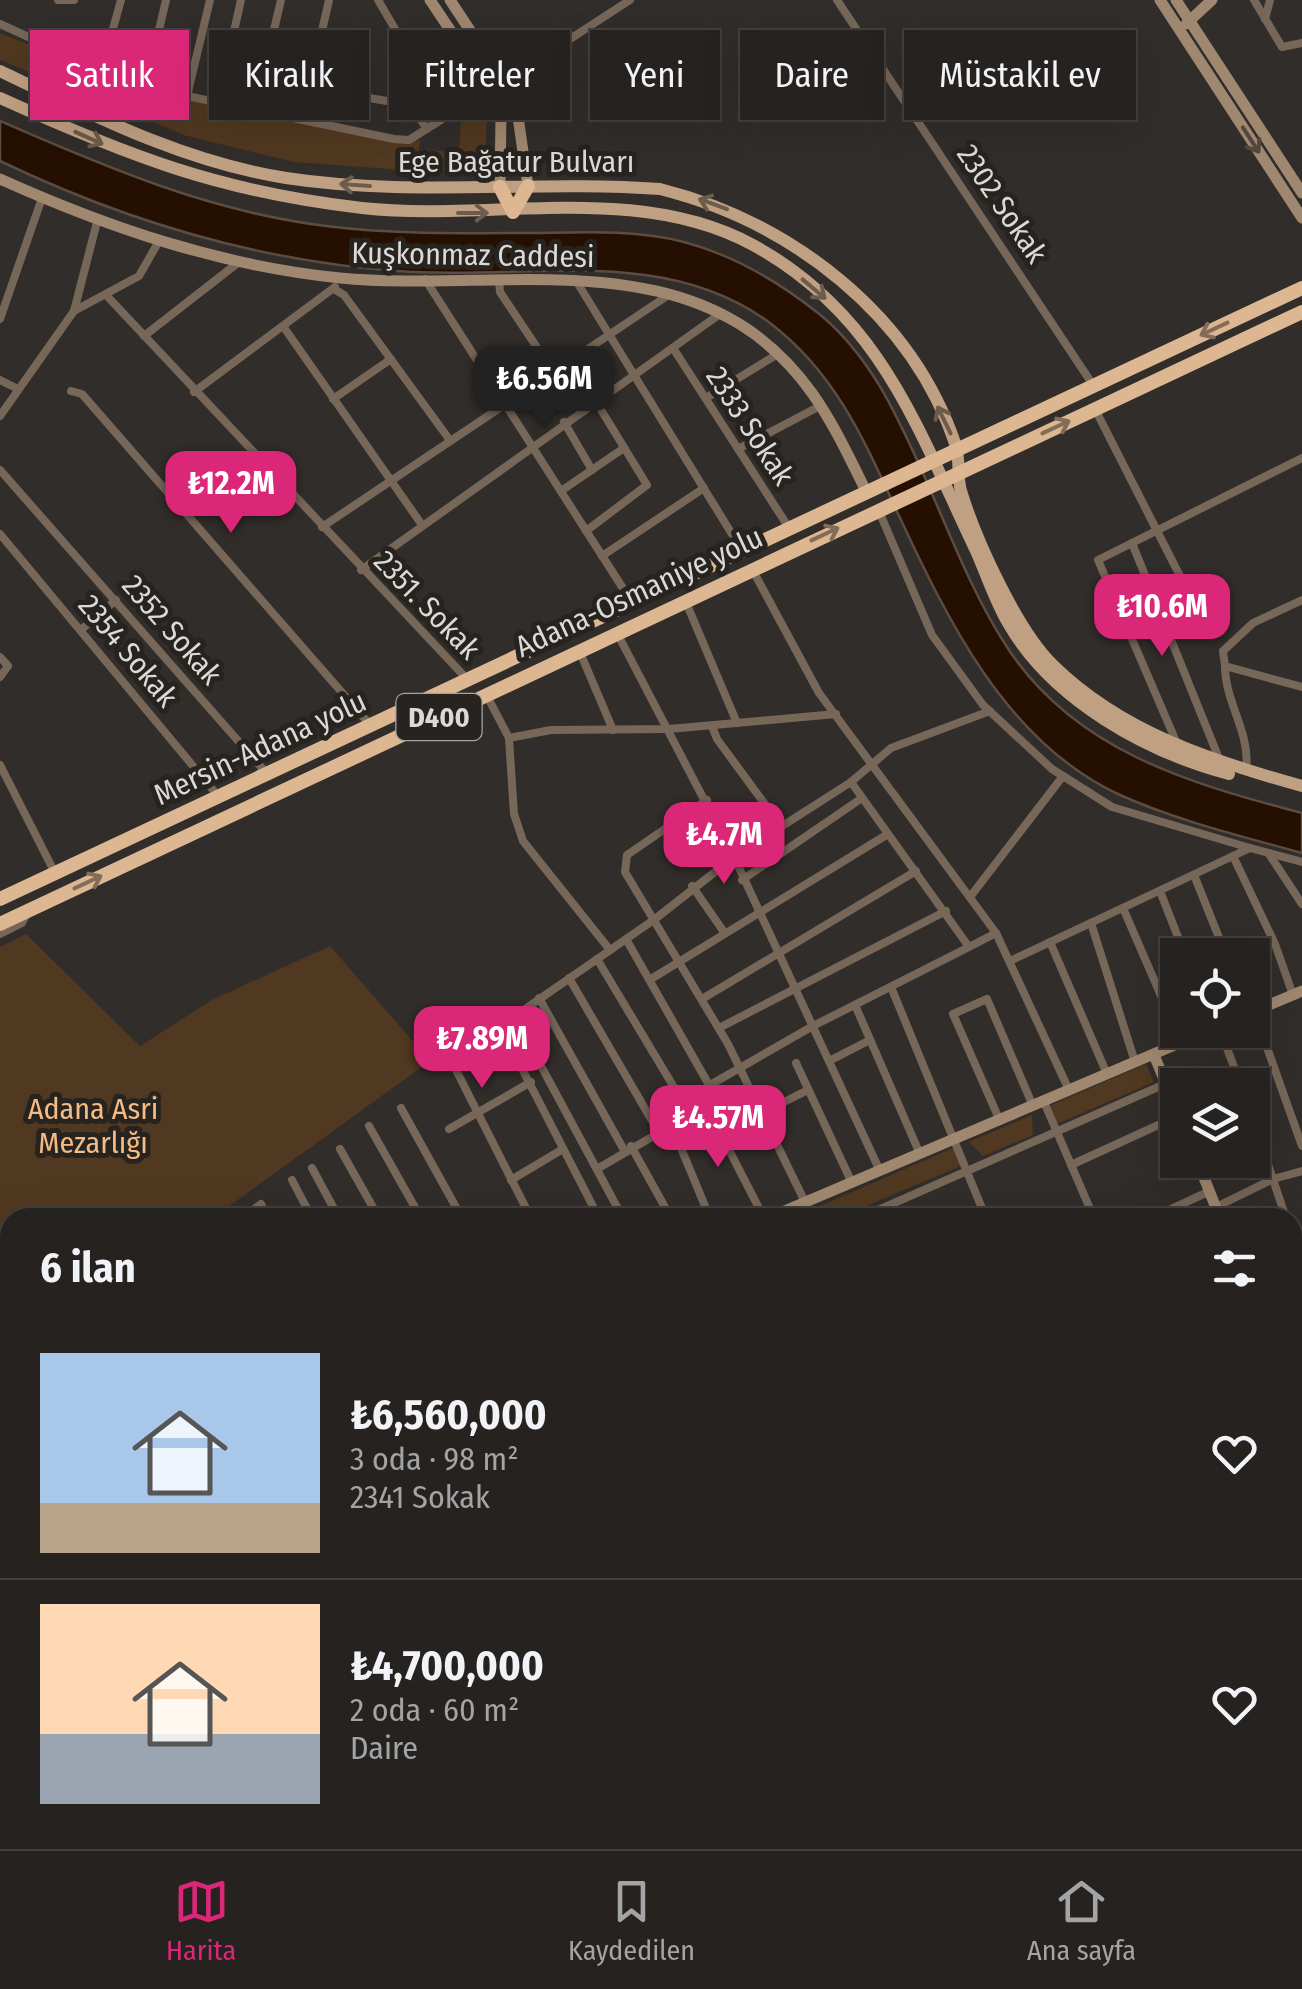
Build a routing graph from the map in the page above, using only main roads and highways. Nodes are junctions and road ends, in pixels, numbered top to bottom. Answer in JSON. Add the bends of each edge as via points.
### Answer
{"nodes":[{"id":1,"x":0,"y":71,"type":"edge"},
{"id":2,"x":0,"y":98,"type":"edge"},
{"id":3,"x":528,"y":186,"type":"junction"},
{"id":4,"x":500,"y":187,"type":"junction"},
{"id":5,"x":514,"y":212,"type":"junction"},
{"id":6,"x":1302,"y":288,"type":"edge"},
{"id":7,"x":1301,"y":316,"type":"edge"},
{"id":8,"x":957,"y":450,"type":"junction"},
{"id":9,"x":931,"y":464,"type":"junction"},
{"id":10,"x":960,"y":471,"type":"junction"},
{"id":11,"x":938,"y":481,"type":"junction"},
{"id":12,"x":1180,"y":752,"type":"junction"},
{"id":13,"x":1302,"y":790,"type":"edge"},
{"id":14,"x":0,"y":898,"type":"edge"},
{"id":15,"x":0,"y":924,"type":"edge"}],
"edges":[{"from":4,"to":1,"type":"main road","name":"Ege Bağatur Bulvarı","one_way":true,"via":[[356,186],[282,177],[131,133]]},
{"from":2,"to":5,"type":"main road","name":"Ege Bağatur Bulvarı","one_way":true,"via":[[119,152],[257,193],[366,208]]},
{"from":3,"to":4,"type":"main road","name":"Ege Bağatur Bulvarı"},
{"from":3,"to":5,"type":"highway"},
{"from":8,"to":3,"type":"main road","name":"Ege Bağatur Bulvarı","one_way":true,"via":[[891,330],[805,253],[758,223],[660,189]]},
{"from":4,"to":5,"type":"highway"},
{"from":5,"to":9,"type":"main road","name":"Ege Bağatur Bulvarı","one_way":true,"via":[[664,214],[753,246],[842,313],[882,359]]},
{"from":6,"to":8,"type":"highway","number":"D400","one_way":true},
{"from":10,"to":7,"type":"highway","name":"Adana-Osmaniye yolu","number":"D400","one_way":true},
{"from":8,"to":9,"type":"highway","number":"D400"},
{"from":8,"to":10,"type":"main road","name":"Ege Bağatur Bulvarı"},
{"from":9,"to":11,"type":"main road","name":"Ege Bağatur Bulvarı"},
{"from":9,"to":14,"type":"highway","name":"Mersin-Adana yolu","number":"D400"},
{"from":10,"to":11,"type":"highway","name":"Adana-Osmaniye yolu","number":"D400"},
{"from":10,"to":12,"type":"main road","name":"Ege Bağatur Bulvarı","via":[[960,489],[1008,598],[1051,663],[1091,698]]},
{"from":11,"to":12,"type":"main road","name":"Ege Bağatur Bulvarı","via":[[1008,624],[1039,664],[1110,722]]},
{"from":15,"to":11,"type":"highway","name":"Adana-Osmaniye yolu","number":"D400","one_way":true},
{"from":12,"to":13,"type":"main road","name":"Ege Bağatur Bulvarı"},
{"from":12,"to":13,"type":"main road","name":"Ege Bağatur Bulvarı"}]}
